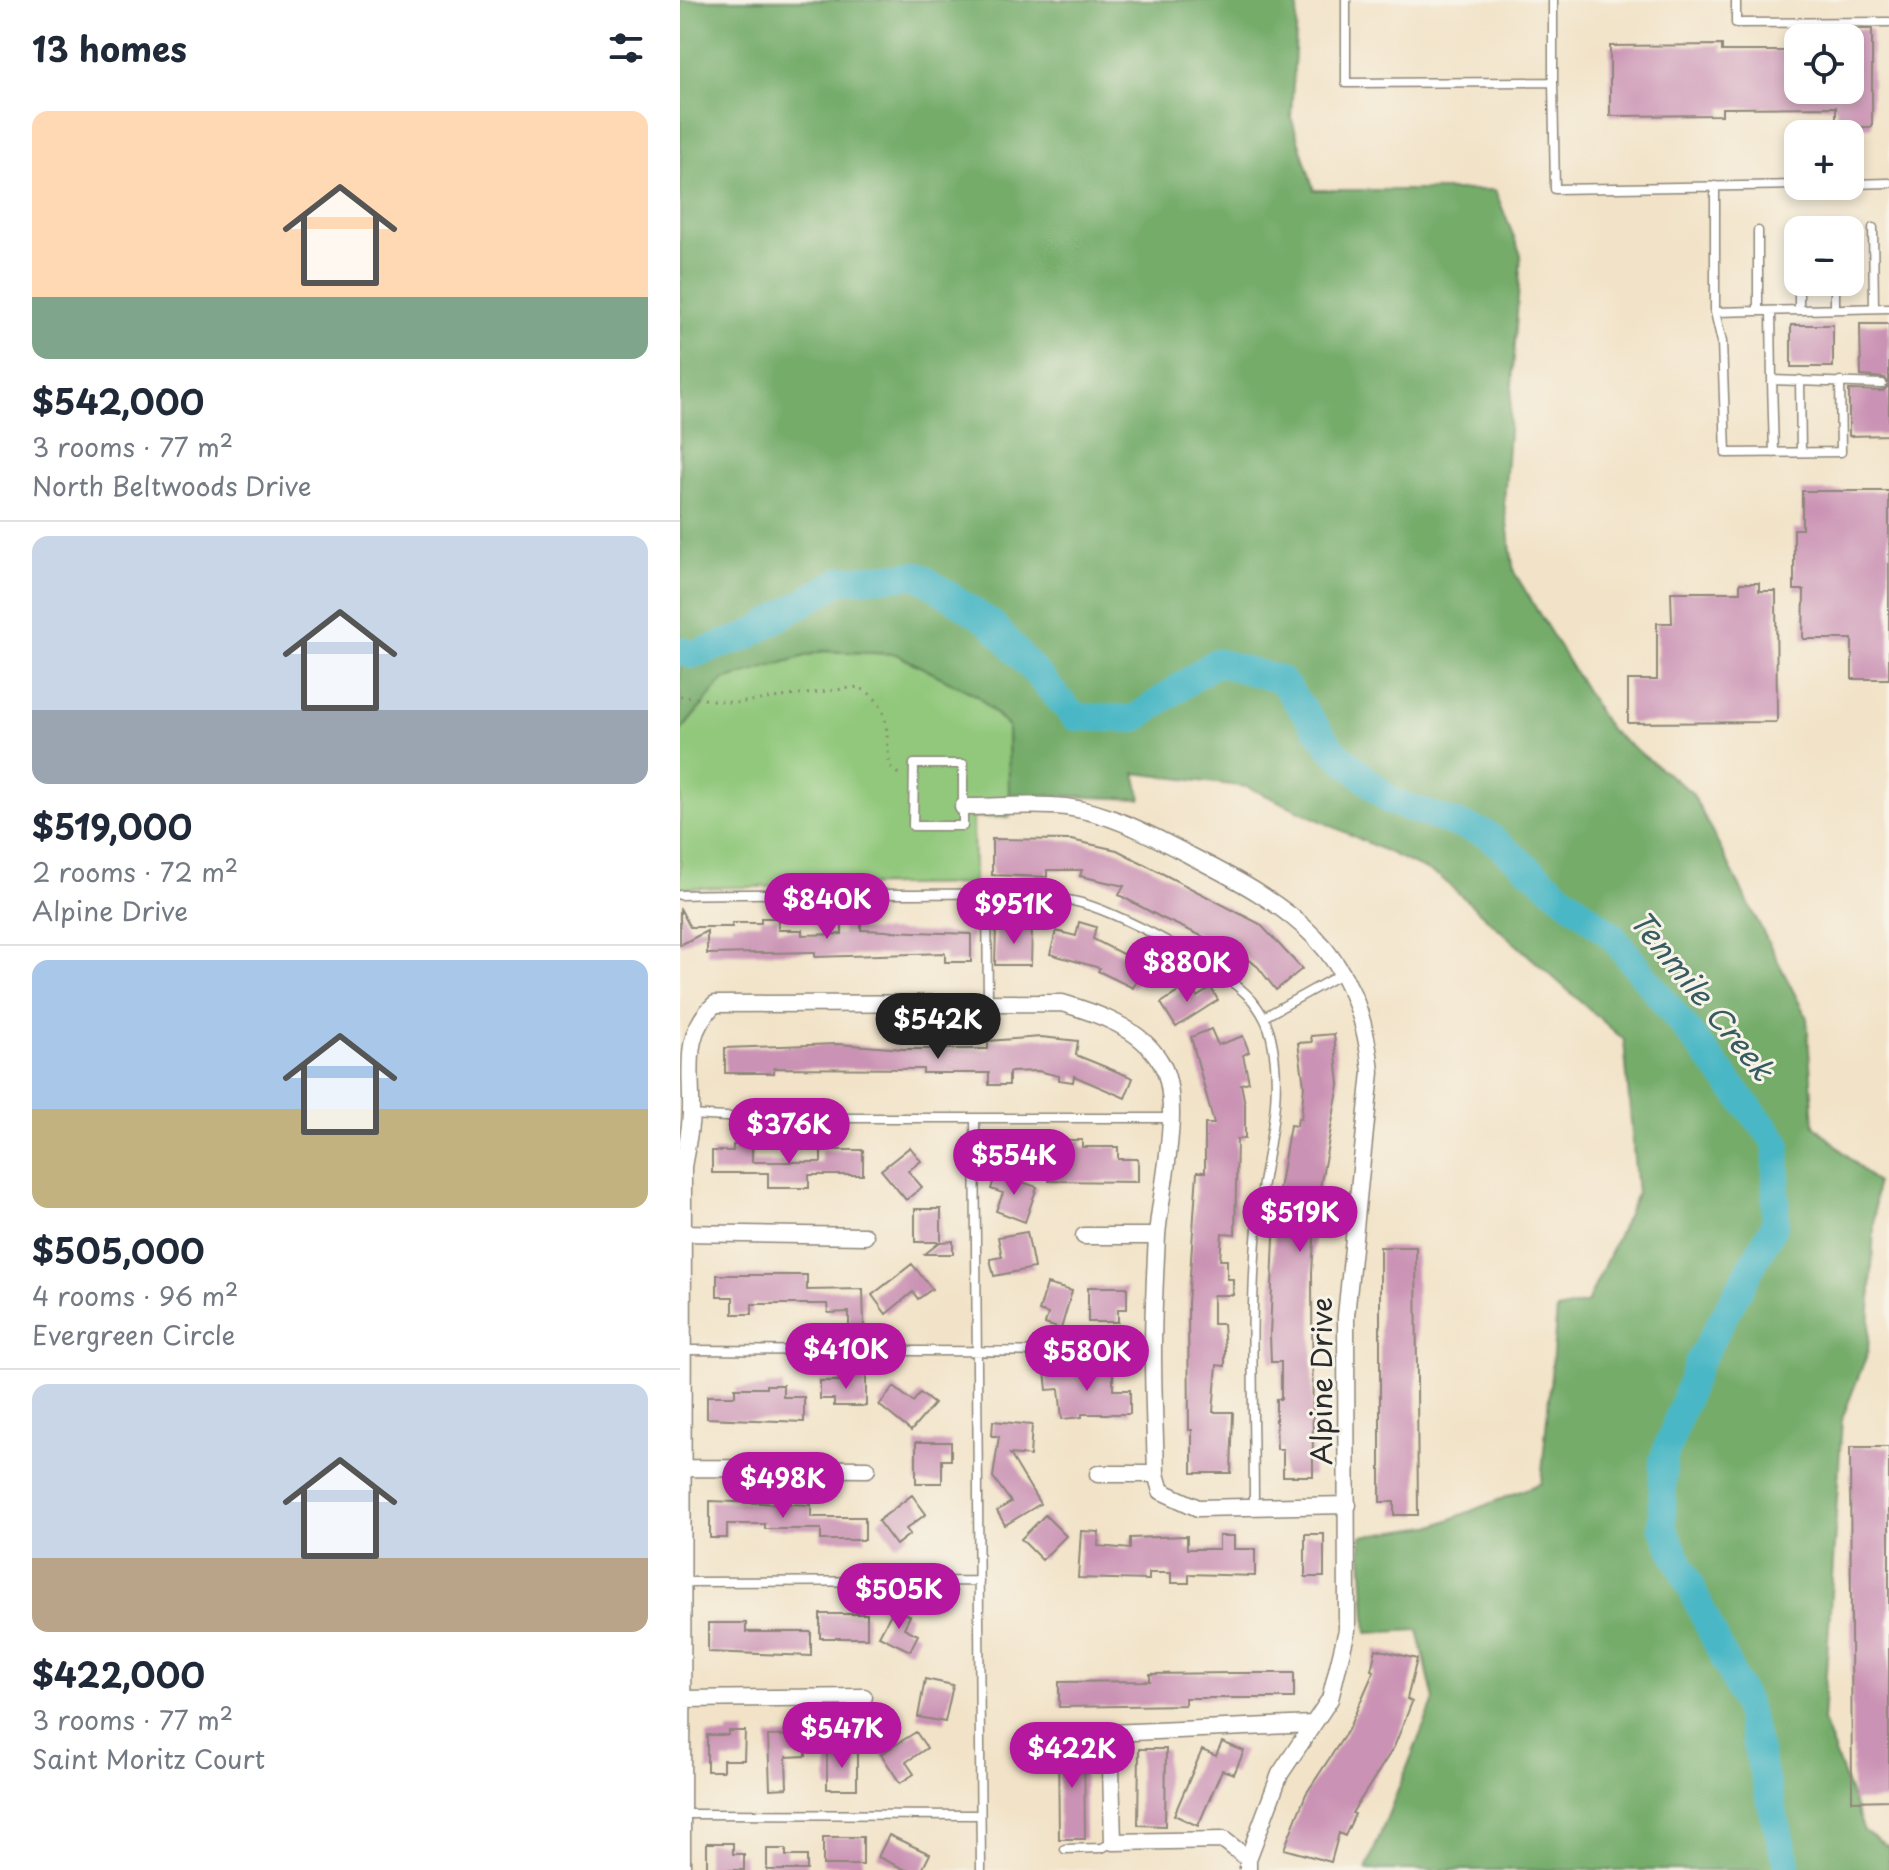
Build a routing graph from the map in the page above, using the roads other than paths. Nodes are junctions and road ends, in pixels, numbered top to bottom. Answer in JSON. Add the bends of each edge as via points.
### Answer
{"nodes":[{"id":1,"x":1346,"y":0,"type":"edge"},
{"id":2,"x":1553,"y":0,"type":"edge"},
{"id":3,"x":1736,"y":0,"type":"edge"},
{"id":4,"x":1889,"y":22,"type":"edge"},
{"id":5,"x":1553,"y":82,"type":"junction"},
{"id":6,"x":1889,"y":183,"type":"edge"},
{"id":7,"x":1864,"y":184,"type":"edge"},
{"id":8,"x":1784,"y":185,"type":"edge"},
{"id":9,"x":1715,"y":186,"type":"junction"},
{"id":10,"x":1873,"y":228,"type":"dead end"},
{"id":11,"x":1758,"y":231,"type":"dead end"},
{"id":12,"x":1799,"y":296,"type":"edge"},
{"id":13,"x":1835,"y":296,"type":"edge"},
{"id":14,"x":1874,"y":308,"type":"junction"},
{"id":15,"x":1889,"y":308,"type":"edge"},
{"id":16,"x":1835,"y":309,"type":"junction"},
{"id":17,"x":1799,"y":310,"type":"junction"},
{"id":18,"x":1758,"y":311,"type":"junction"},
{"id":19,"x":1771,"y":311,"type":"junction"},
{"id":20,"x":1715,"y":312,"type":"junction"},
{"id":21,"x":1772,"y":380,"type":"junction"},
{"id":22,"x":1800,"y":380,"type":"junction"},
{"id":23,"x":1840,"y":381,"type":"junction"},
{"id":24,"x":1882,"y":384,"type":"dead end"},
{"id":25,"x":1801,"y":452,"type":"junction"},
{"id":26,"x":1774,"y":453,"type":"junction"},
{"id":27,"x":963,"y":807,"type":"junction"},
{"id":28,"x":680,"y":895,"type":"edge"},
{"id":29,"x":987,"y":896,"type":"junction"},
{"id":30,"x":1341,"y":974,"type":"junction"},
{"id":31,"x":988,"y":1002,"type":"junction"},
{"id":32,"x":1264,"y":1017,"type":"junction"},
{"id":33,"x":691,"y":1115,"type":"junction"},
{"id":34,"x":975,"y":1118,"type":"junction"},
{"id":35,"x":1170,"y":1118,"type":"junction"},
{"id":36,"x":682,"y":1211,"type":"edge"},
{"id":37,"x":684,"y":1233,"type":"junction"},
{"id":38,"x":865,"y":1236,"type":"dead end"},
{"id":39,"x":1084,"y":1236,"type":"dead end"},
{"id":40,"x":1157,"y":1236,"type":"junction"},
{"id":41,"x":685,"y":1350,"type":"junction"},
{"id":42,"x":976,"y":1350,"type":"junction"},
{"id":43,"x":1153,"y":1352,"type":"junction"},
{"id":44,"x":685,"y":1468,"type":"junction"},
{"id":45,"x":867,"y":1469,"type":"dead end"},
{"id":46,"x":1098,"y":1474,"type":"dead end"},
{"id":47,"x":1156,"y":1474,"type":"junction"},
{"id":48,"x":1348,"y":1505,"type":"junction"},
{"id":49,"x":1254,"y":1507,"type":"junction"},
{"id":50,"x":979,"y":1581,"type":"junction"},
{"id":51,"x":682,"y":1582,"type":"junction"},
{"id":52,"x":864,"y":1697,"type":"dead end"},
{"id":53,"x":681,"y":1699,"type":"edge"},
{"id":54,"x":1313,"y":1724,"type":"junction"},
{"id":55,"x":682,"y":1814,"type":"edge"},
{"id":56,"x":979,"y":1815,"type":"junction"},
{"id":57,"x":1113,"y":1842,"type":"junction"},
{"id":58,"x":1065,"y":1849,"type":"dead end"},
{"id":59,"x":1248,"y":1864,"type":"edge"},
{"id":60,"x":682,"y":1870,"type":"edge"},
{"id":61,"x":981,"y":1870,"type":"edge"}],
"edges":[{"from":1,"to":5,"type":"lane","via":[[1346,83]]},
{"from":2,"to":5,"type":"lane"},
{"from":3,"to":4,"type":"lane","via":[[1736,23]]},
{"from":5,"to":9,"type":"lane","via":[[1555,189]]},
{"from":6,"to":7,"type":"lane"},
{"from":8,"to":9,"type":"lane"},
{"from":9,"to":20,"type":"lane"},
{"from":10,"to":14,"type":"lane"},
{"from":11,"to":18,"type":"lane"},
{"from":12,"to":17,"type":"lane"},
{"from":13,"to":16,"type":"lane"},
{"from":14,"to":15,"type":"lane"},
{"from":14,"to":16,"type":"lane"},
{"from":16,"to":17,"type":"lane"},
{"from":17,"to":19,"type":"lane"},
{"from":18,"to":19,"type":"lane"},
{"from":18,"to":20,"type":"lane"},
{"from":19,"to":21,"type":"lane"},
{"from":20,"to":26,"type":"lane","via":[[1722,342],[1726,453]]},
{"from":21,"to":22,"type":"lane"},
{"from":21,"to":26,"type":"lane"},
{"from":22,"to":23,"type":"lane"},
{"from":22,"to":25,"type":"lane"},
{"from":23,"to":24,"type":"lane"},
{"from":23,"to":25,"type":"lane","via":[[1841,452]]},
{"from":25,"to":26,"type":"lane"},
{"from":27,"to":27,"type":"lane","via":[[963,764],[914,764],[913,826],[963,826]]},
{"from":27,"to":30,"type":"street","name":"Alpine Drive","via":[[1065,807],[1109,817],[1155,837],[1284,907],[1313,932]]},
{"from":28,"to":29,"type":"lane"},
{"from":29,"to":31,"type":"lane"},
{"from":29,"to":32,"type":"lane","via":[[1074,901],[1097,908],[1230,980]]},
{"from":30,"to":32,"type":"lane"},
{"from":30,"to":48,"type":"street","name":"Alpine Drive","via":[[1368,1032],[1371,1072],[1346,1316]]},
{"from":31,"to":33,"type":"street","via":[[715,1004],[698,1019],[691,1045]]},
{"from":31,"to":35,"type":"street","via":[[1062,1003],[1122,1027],[1162,1062]]},
{"from":32,"to":49,"type":"lane","via":[[1277,1090],[1253,1279]]},
{"from":33,"to":34,"type":"lane"},
{"from":33,"to":36,"type":"street"},
{"from":34,"to":35,"type":"lane"},
{"from":34,"to":42,"type":"lane"},
{"from":35,"to":40,"type":"street"},
{"from":36,"to":37,"type":"street"},
{"from":37,"to":38,"type":"street"},
{"from":37,"to":41,"type":"street"},
{"from":39,"to":40,"type":"street"},
{"from":40,"to":43,"type":"street"},
{"from":41,"to":42,"type":"lane"},
{"from":41,"to":44,"type":"street"},
{"from":42,"to":43,"type":"lane"},
{"from":42,"to":50,"type":"lane"},
{"from":43,"to":47,"type":"street"},
{"from":44,"to":45,"type":"street"},
{"from":44,"to":51,"type":"street"},
{"from":46,"to":47,"type":"street"},
{"from":47,"to":49,"type":"street","via":[[1169,1498],[1198,1508]]},
{"from":48,"to":49,"type":"street"},
{"from":48,"to":54,"type":"street","name":"Alpine Drive","via":[[1347,1630],[1330,1699]]},
{"from":50,"to":51,"type":"lane"},
{"from":50,"to":56,"type":"lane"},
{"from":51,"to":53,"type":"street"},
{"from":52,"to":53,"type":"street"},
{"from":53,"to":55,"type":"street"},
{"from":54,"to":57,"type":"street","via":[[1110,1733]]},
{"from":54,"to":59,"type":"street","name":"Alpine Drive","via":[[1280,1774]]},
{"from":55,"to":56,"type":"lane"},
{"from":55,"to":60,"type":"street"},
{"from":56,"to":61,"type":"lane"},
{"from":57,"to":58,"type":"lane","via":[[1102,1848]]},
{"from":57,"to":59,"type":"street","via":[[1224,1840]]}]}
